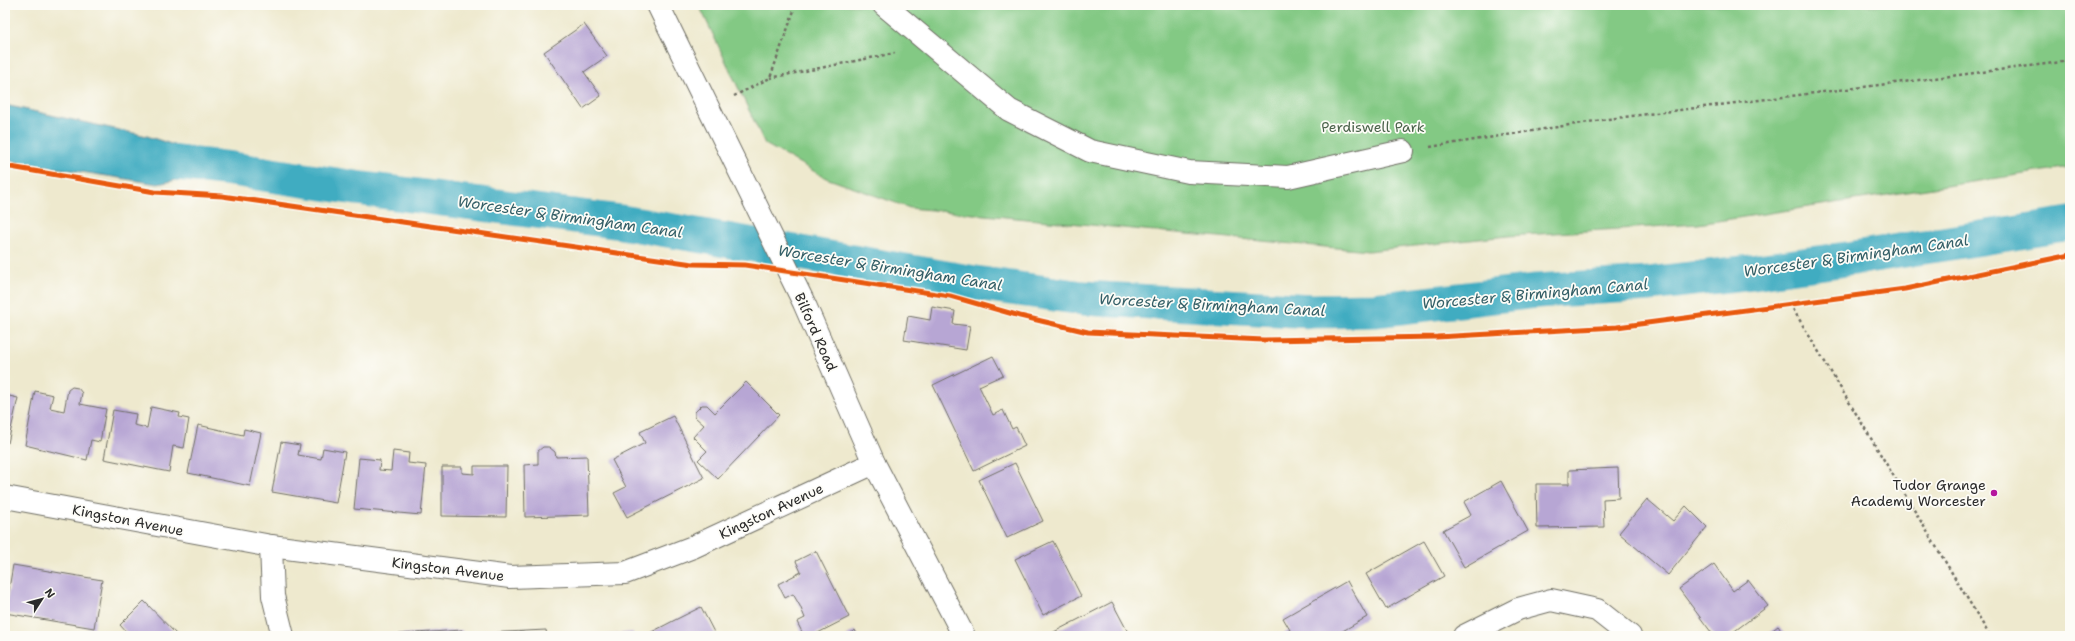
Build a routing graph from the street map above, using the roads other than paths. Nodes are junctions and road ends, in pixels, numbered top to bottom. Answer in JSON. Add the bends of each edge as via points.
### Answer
{"nodes":[{"id":1,"x":658,"y":5,"type":"edge"},
{"id":2,"x":884,"y":5,"type":"edge"},
{"id":3,"x":1403,"y":151,"type":"road end"},
{"id":4,"x":874,"y":463,"type":"junction"},
{"id":5,"x":5,"y":497,"type":"edge"},
{"id":6,"x":271,"y":546,"type":"junction"},
{"id":7,"x":284,"y":636,"type":"edge"},
{"id":8,"x":964,"y":636,"type":"edge"},
{"id":9,"x":1464,"y":636,"type":"edge"},
{"id":10,"x":1630,"y":636,"type":"edge"}],
"edges":[{"from":1,"to":4,"type":"street","name":"Bilford Road","via":[[811,319]]},
{"from":2,"to":3,"type":"street","via":[[1009,110],[1090,151],[1189,172],[1288,177]]},
{"from":4,"to":6,"type":"street","name":"Kingston Avenue","via":[[693,547],[624,573],[510,577]]},
{"from":4,"to":8,"type":"street","name":"Bilford Road"},
{"from":5,"to":6,"type":"street","name":"Kingston Avenue"},
{"from":6,"to":7,"type":"street","via":[[274,596]]},
{"from":9,"to":10,"type":"street","via":[[1518,609],[1551,600],[1597,610]]}]}
